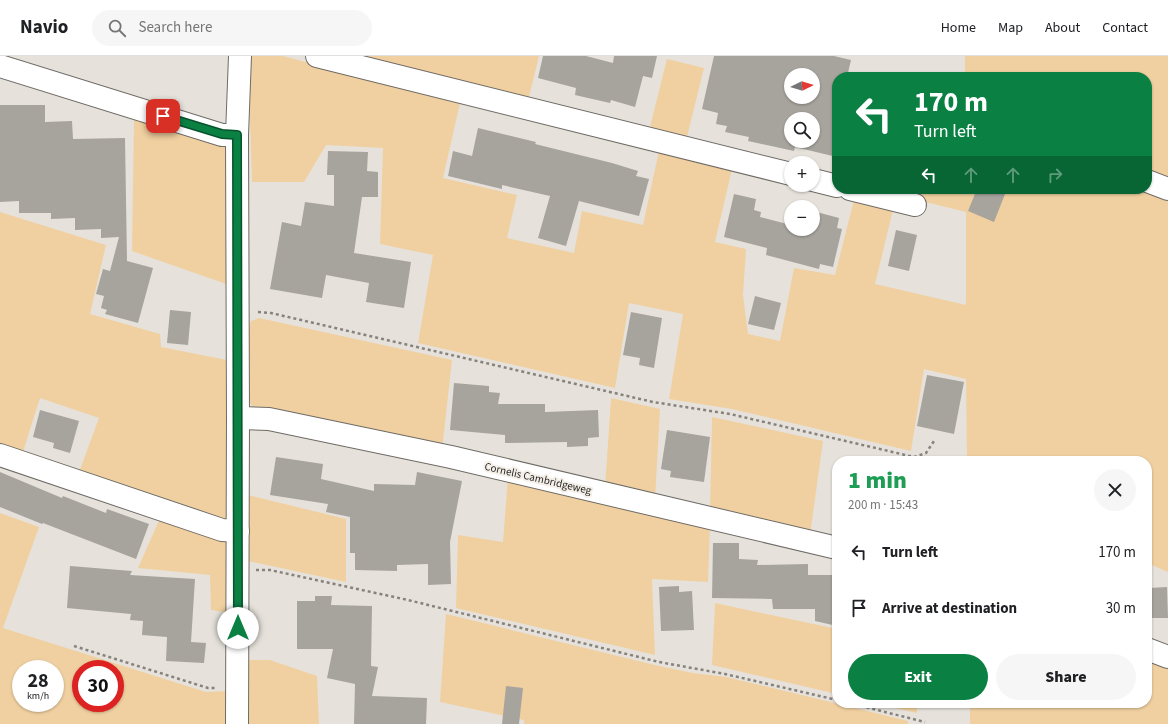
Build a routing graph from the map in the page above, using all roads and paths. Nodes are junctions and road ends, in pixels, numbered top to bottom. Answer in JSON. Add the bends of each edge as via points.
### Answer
{"nodes":[{"id":1,"x":240,"y":56,"type":"edge"},
{"id":2,"x":316,"y":56,"type":"edge"},
{"id":3,"x":0,"y":66,"type":"edge"},
{"id":4,"x":237,"y":135,"type":"junction"},
{"id":5,"x":784,"y":172,"type":"edge"},
{"id":6,"x":820,"y":182,"type":"edge"},
{"id":7,"x":1152,"y":183,"type":"edge"},
{"id":8,"x":832,"y":185,"type":"edge"},
{"id":9,"x":1168,"y":189,"type":"edge"},
{"id":10,"x":870,"y":194,"type":"edge"},
{"id":11,"x":915,"y":205,"type":"dead end"},
{"id":12,"x":238,"y":311,"type":"junction"},
{"id":13,"x":238,"y":418,"type":"junction"},
{"id":14,"x":934,"y":441,"type":"dead end"},
{"id":15,"x":0,"y":455,"type":"edge"},
{"id":16,"x":910,"y":456,"type":"edge"},
{"id":17,"x":917,"y":456,"type":"edge"},
{"id":18,"x":238,"y":532,"type":"junction"},
{"id":19,"x":832,"y":547,"type":"edge"},
{"id":20,"x":238,"y":569,"type":"junction"},
{"id":21,"x":74,"y":646,"type":"dead end"},
{"id":22,"x":1152,"y":651,"type":"edge"},
{"id":23,"x":1168,"y":657,"type":"edge"},
{"id":24,"x":238,"y":687,"type":"junction"},
{"id":25,"x":832,"y":699,"type":"edge"},
{"id":26,"x":870,"y":708,"type":"edge"},
{"id":27,"x":925,"y":722,"type":"dead end"},
{"id":28,"x":237,"y":724,"type":"edge"}],
"edges":[{"from":1,"to":4,"type":"street"},
{"from":2,"to":5,"type":"street"},
{"from":3,"to":4,"type":"street","via":[[222,134]]},
{"from":4,"to":12,"type":"street"},
{"from":6,"to":8,"type":"street"},
{"from":7,"to":9,"type":"street"},
{"from":10,"to":11,"type":"street"},
{"from":12,"to":13,"type":"street"},
{"from":12,"to":16,"type":"path","via":[[271,313],[646,401],[730,414]]},
{"from":13,"to":18,"type":"street"},
{"from":13,"to":19,"type":"street","name":"Cornelis Cambridgeweg","via":[[269,419],[451,457]]},
{"from":14,"to":17,"type":"path","via":[[926,453]]},
{"from":15,"to":18,"type":"street","via":[[222,530]]},
{"from":18,"to":20,"type":"street"},
{"from":20,"to":24,"type":"street"},
{"from":20,"to":25,"type":"path","via":[[270,570],[408,600],[660,662]]},
{"from":21,"to":24,"type":"path","via":[[208,688]]},
{"from":22,"to":23,"type":"street"},
{"from":24,"to":28,"type":"street"},
{"from":26,"to":27,"type":"path"}]}
